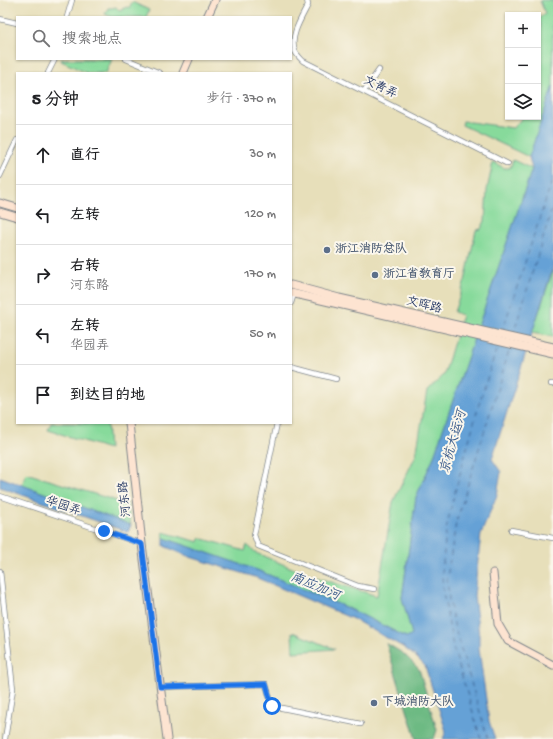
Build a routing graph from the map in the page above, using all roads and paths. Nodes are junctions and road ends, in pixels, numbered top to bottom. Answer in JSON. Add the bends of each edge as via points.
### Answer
{"nodes":[{"id":1,"x":72,"y":0,"type":"edge"},
{"id":2,"x":215,"y":0,"type":"edge"},
{"id":3,"x":307,"y":0,"type":"edge"},
{"id":4,"x":67,"y":16,"type":"edge"},
{"id":5,"x":208,"y":16,"type":"edge"},
{"id":6,"x":0,"y":19,"type":"edge"},
{"id":7,"x":16,"y":23,"type":"edge"},
{"id":8,"x":54,"y":60,"type":"edge"},
{"id":9,"x":128,"y":60,"type":"edge"},
{"id":10,"x":189,"y":60,"type":"edge"},
{"id":11,"x":379,"y":70,"type":"dead end"},
{"id":12,"x":48,"y":72,"type":"edge"},
{"id":13,"x":158,"y":72,"type":"edge"},
{"id":14,"x":183,"y":72,"type":"edge"},
{"id":15,"x":364,"y":91,"type":"junction"},
{"id":16,"x":16,"y":142,"type":"edge"},
{"id":17,"x":508,"y":164,"type":"dead end"},
{"id":18,"x":0,"y":176,"type":"edge"},
{"id":19,"x":0,"y":203,"type":"edge"},
{"id":20,"x":16,"y":208,"type":"edge"},
{"id":21,"x":0,"y":212,"type":"edge"},
{"id":22,"x":16,"y":217,"type":"edge"},
{"id":23,"x":292,"y":285,"type":"edge"},
{"id":24,"x":292,"y":293,"type":"edge"},
{"id":25,"x":402,"y":315,"type":"junction"},
{"id":26,"x":553,"y":347,"type":"edge"},
{"id":27,"x":553,"y":354,"type":"edge"},
{"id":28,"x":292,"y":367,"type":"edge"},
{"id":29,"x":336,"y":379,"type":"dead end"},
{"id":30,"x":129,"y":424,"type":"edge"},
{"id":31,"x":277,"y":424,"type":"edge"},
{"id":32,"x":0,"y":496,"type":"edge"},
{"id":33,"x":511,"y":530,"type":"dead end"},
{"id":34,"x":553,"y":538,"type":"edge"},
{"id":35,"x":142,"y":544,"type":"junction"},
{"id":36,"x":0,"y":572,"type":"edge"},
{"id":37,"x":493,"y":573,"type":"dead end"},
{"id":38,"x":374,"y":589,"type":"dead end"},
{"id":39,"x":553,"y":664,"type":"edge"},
{"id":40,"x":160,"y":687,"type":"junction"},
{"id":41,"x":361,"y":724,"type":"dead end"},
{"id":42,"x":5,"y":739,"type":"edge"},
{"id":43,"x":167,"y":739,"type":"edge"}],
"edges":[{"from":1,"to":4,"type":"street"},
{"from":2,"to":5,"type":"main road"},
{"from":3,"to":15,"type":"street","name":"文青弄","via":[[308,5],[296,29],[294,51],[303,61]]},
{"from":6,"to":7,"type":"street"},
{"from":8,"to":12,"type":"street"},
{"from":9,"to":13,"type":"street"},
{"from":10,"to":14,"type":"main road"},
{"from":11,"to":15,"type":"street"},
{"from":15,"to":17,"type":"street","name":"文青弄"},
{"from":16,"to":18,"type":"street"},
{"from":19,"to":20,"type":"main road"},
{"from":21,"to":22,"type":"main road"},
{"from":23,"to":25,"type":"main road","name":"文晖路"},
{"from":24,"to":25,"type":"main road","name":"文晖路"},
{"from":25,"to":26,"type":"main road","name":"文晖路"},
{"from":25,"to":27,"type":"main road","name":"文晖路"},
{"from":28,"to":29,"type":"street"},
{"from":30,"to":35,"type":"main road","name":"河东路"},
{"from":31,"to":38,"type":"street","via":[[254,535],[258,546],[358,586]]},
{"from":32,"to":35,"type":"street","name":"华园弄"},
{"from":33,"to":34,"type":"street"},
{"from":35,"to":40,"type":"main road","name":"河东路"},
{"from":36,"to":42,"type":"street","via":[[13,689]]},
{"from":37,"to":39,"type":"main road","via":[[498,624],[508,641]]},
{"from":40,"to":41,"type":"street","via":[[266,684],[272,706]]},
{"from":40,"to":43,"type":"main road","name":"河东路"}]}
